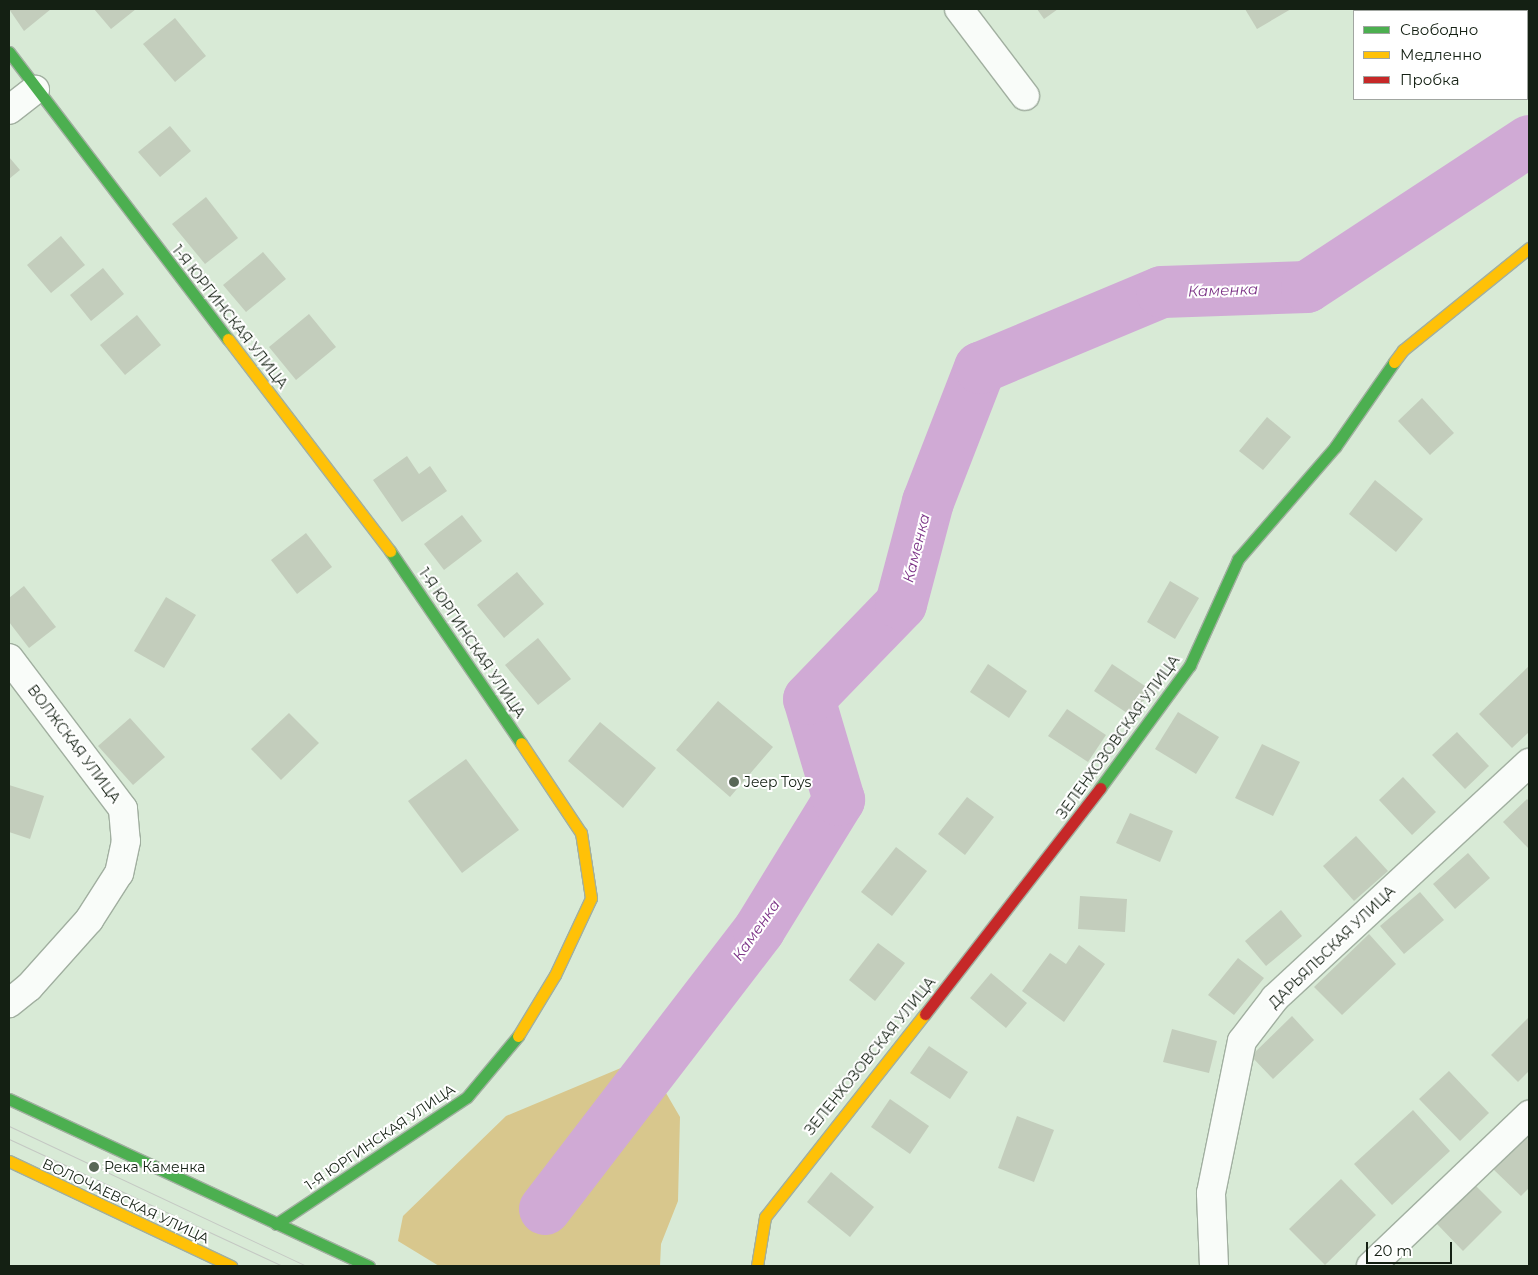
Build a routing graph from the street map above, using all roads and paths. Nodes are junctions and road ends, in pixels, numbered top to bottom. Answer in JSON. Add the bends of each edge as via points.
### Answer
{"nodes":[{"id":1,"x":959,"y":9,"type":"edge"},
{"id":2,"x":9,"y":52,"type":"edge"},
{"id":3,"x":35,"y":90,"type":"junction"},
{"id":4,"x":1025,"y":96,"type":"dead end"},
{"id":5,"x":9,"y":110,"type":"edge"},
{"id":6,"x":1529,"y":248,"type":"edge"},
{"id":7,"x":9,"y":658,"type":"edge"},
{"id":8,"x":1529,"y":763,"type":"edge"},
{"id":9,"x":9,"y":1003,"type":"edge"},
{"id":10,"x":9,"y":1099,"type":"edge"},
{"id":11,"x":1529,"y":1115,"type":"edge"},
{"id":12,"x":9,"y":1161,"type":"edge"},
{"id":13,"x":276,"y":1224,"type":"junction"},
{"id":14,"x":231,"y":1266,"type":"edge"},
{"id":15,"x":369,"y":1266,"type":"edge"},
{"id":16,"x":757,"y":1266,"type":"edge"},
{"id":17,"x":1214,"y":1266,"type":"edge"},
{"id":18,"x":1371,"y":1266,"type":"edge"}],
"edges":[{"from":1,"to":4,"type":"street"},
{"from":2,"to":3,"type":"street","name":"1-Я ЮРГИНСКАЯ УЛИЦА"},
{"from":3,"to":5,"type":"street"},
{"from":3,"to":13,"type":"street","name":"1-Я ЮРГИНСКАЯ УЛИЦА","via":[[400,564],[581,833],[591,898],[555,975],[513,1044],[467,1097]]},
{"from":6,"to":16,"type":"street","name":"ЗЕЛЕНХОЗОВСКАЯ УЛИЦА","via":[[1402,350],[1335,447],[1238,558],[1190,665],[1062,840],[765,1217]]},
{"from":7,"to":9,"type":"street","name":"ВОЛЖСКАЯ УЛИЦА","via":[[124,809],[126,842],[119,873],[89,920],[29,986]]},
{"from":8,"to":17,"type":"street","name":"ДАРЬЯЛЬСКАЯ УЛИЦА","via":[[1275,998],[1242,1041],[1211,1193]]},
{"from":10,"to":13,"type":"street"},
{"from":11,"to":18,"type":"street"},
{"from":12,"to":14,"type":"street","name":"ВОЛОЧАЕВСКАЯ УЛИЦА"},
{"from":13,"to":15,"type":"street"}]}
